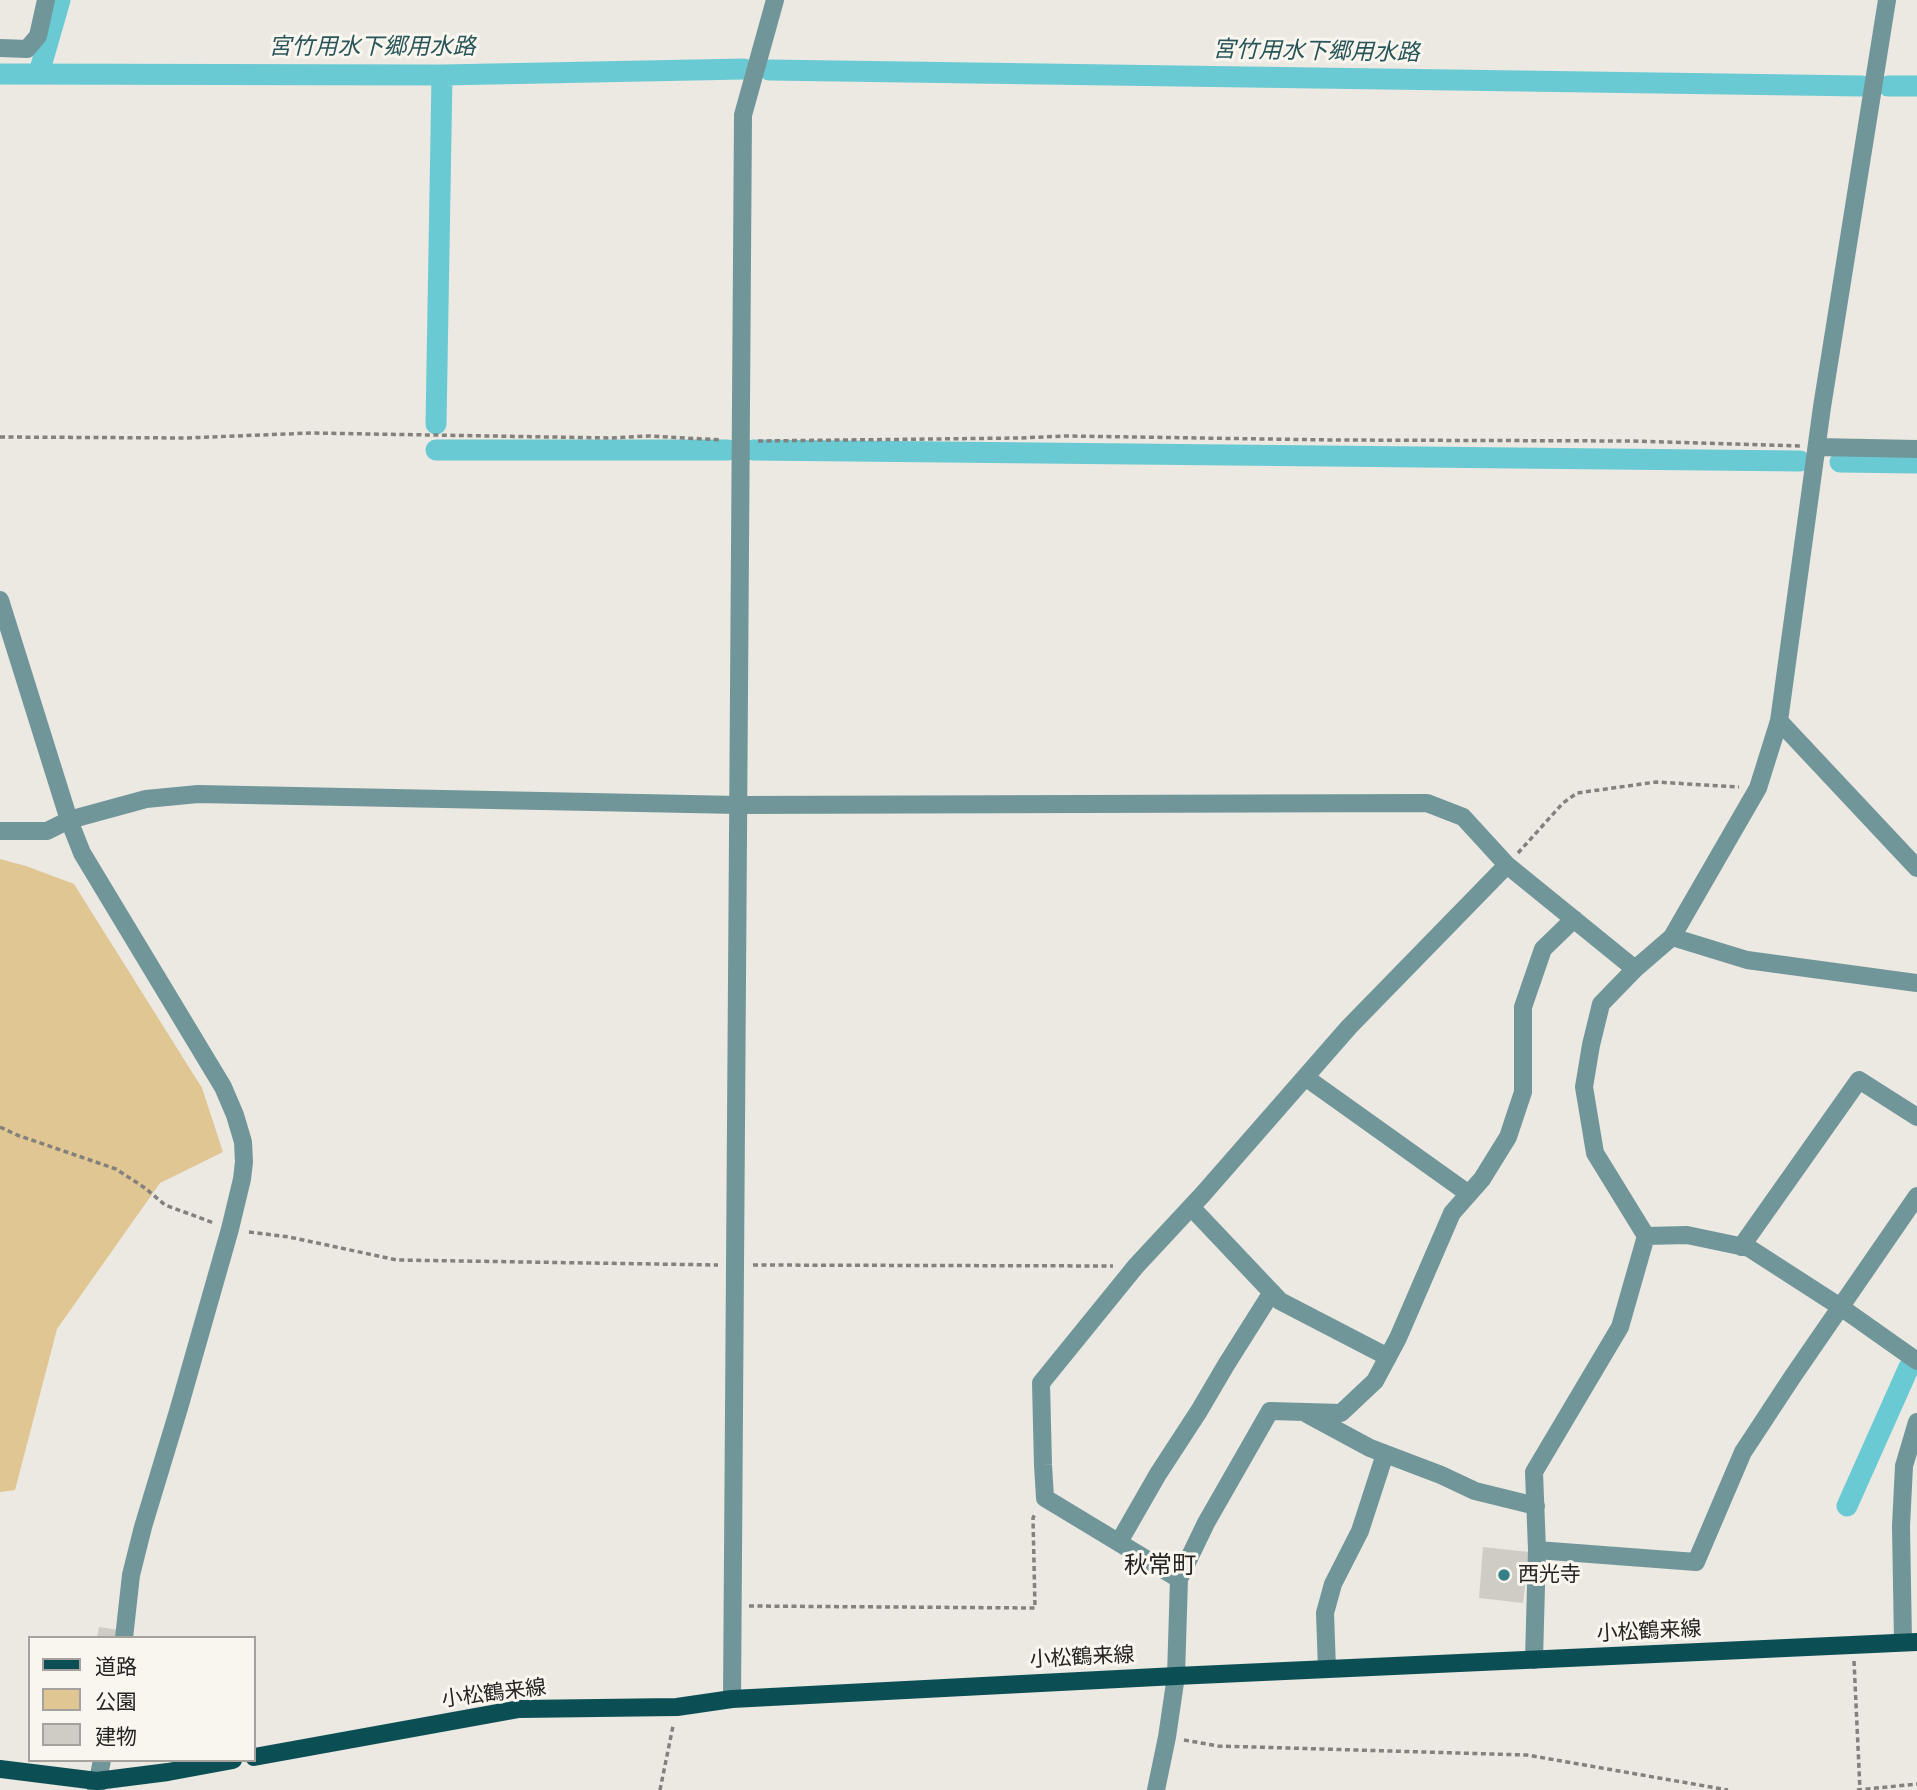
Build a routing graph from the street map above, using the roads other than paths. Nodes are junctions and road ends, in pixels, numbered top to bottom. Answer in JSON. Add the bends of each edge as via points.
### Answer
{"nodes":[{"id":1,"x":46,"y":0,"type":"edge"},
{"id":2,"x":775,"y":0,"type":"edge"},
{"id":3,"x":1887,"y":0,"type":"edge"},
{"id":4,"x":0,"y":48,"type":"edge"},
{"id":5,"x":1818,"y":447,"type":"junction"},
{"id":6,"x":1917,"y":449,"type":"edge"},
{"id":7,"x":0,"y":600,"type":"edge"},
{"id":8,"x":1779,"y":721,"type":"junction"},
{"id":9,"x":738,"y":805,"type":"junction"},
{"id":10,"x":69,"y":820,"type":"junction"},
{"id":11,"x":0,"y":831,"type":"edge"},
{"id":12,"x":1507,"y":865,"type":"junction"},
{"id":13,"x":1917,"y":868,"type":"edge"},
{"id":14,"x":1574,"y":919,"type":"junction"},
{"id":15,"x":1672,"y":937,"type":"junction"},
{"id":16,"x":1635,"y":969,"type":"junction"},
{"id":17,"x":1917,"y":984,"type":"edge"},
{"id":18,"x":1306,"y":1077,"type":"junction"},
{"id":19,"x":1917,"y":1117,"type":"edge"},
{"id":20,"x":1469,"y":1194,"type":"junction"},
{"id":21,"x":1917,"y":1196,"type":"edge"},
{"id":22,"x":1191,"y":1207,"type":"junction"},
{"id":23,"x":1646,"y":1236,"type":"junction"},
{"id":24,"x":1741,"y":1247,"type":"junction"},
{"id":25,"x":1272,"y":1292,"type":"junction"},
{"id":26,"x":1842,"y":1308,"type":"junction"},
{"id":27,"x":1388,"y":1357,"type":"junction"},
{"id":28,"x":1917,"y":1361,"type":"edge"},
{"id":29,"x":1304,"y":1412,"type":"junction"},
{"id":30,"x":1917,"y":1422,"type":"edge"},
{"id":31,"x":1385,"y":1454,"type":"junction"},
{"id":32,"x":1535,"y":1506,"type":"junction"},
{"id":33,"x":1119,"y":1542,"type":"junction"},
{"id":34,"x":1537,"y":1550,"type":"junction"},
{"id":35,"x":1179,"y":1579,"type":"junction"},
{"id":36,"x":124,"y":1636,"type":"edge"},
{"id":37,"x":1910,"y":1642,"type":"edge"},
{"id":38,"x":1534,"y":1660,"type":"junction"},
{"id":39,"x":1327,"y":1669,"type":"junction"},
{"id":40,"x":1175,"y":1676,"type":"junction"},
{"id":41,"x":732,"y":1699,"type":"junction"},
{"id":42,"x":256,"y":1756,"type":"edge"},
{"id":43,"x":102,"y":1762,"type":"edge"},
{"id":44,"x":223,"y":1762,"type":"edge"},
{"id":45,"x":0,"y":1769,"type":"edge"},
{"id":46,"x":97,"y":1786,"type":"edge"},
{"id":47,"x":1156,"y":1790,"type":"edge"}],
"edges":[{"from":1,"to":4,"type":"street","via":[[38,36],[27,49]]},
{"from":2,"to":9,"type":"street","via":[[743,116]]},
{"from":3,"to":5,"type":"street"},
{"from":5,"to":6,"type":"street"},
{"from":5,"to":8,"type":"street"},
{"from":7,"to":10,"type":"street"},
{"from":8,"to":13,"type":"street"},
{"from":8,"to":15,"type":"street","via":[[1758,788]]},
{"from":9,"to":10,"type":"street","via":[[198,794],[146,799]]},
{"from":9,"to":12,"type":"street","via":[[1427,803],[1464,817]]},
{"from":9,"to":41,"type":"street"},
{"from":10,"to":11,"type":"street","via":[[47,831]]},
{"from":10,"to":36,"type":"street","via":[[82,853],[223,1087],[243,1142],[242,1179],[230,1229],[143,1527],[131,1575]]},
{"from":12,"to":14,"type":"street"},
{"from":12,"to":18,"type":"street"},
{"from":14,"to":16,"type":"street"},
{"from":14,"to":20,"type":"street","via":[[1543,949],[1523,1007],[1523,1092],[1508,1137]]},
{"from":15,"to":16,"type":"street"},
{"from":15,"to":17,"type":"street","via":[[1747,960]]},
{"from":16,"to":23,"type":"street","via":[[1601,1004],[1584,1087],[1595,1153]]},
{"from":18,"to":20,"type":"street"},
{"from":18,"to":22,"type":"street"},
{"from":19,"to":24,"type":"street","via":[[1859,1080]]},
{"from":20,"to":27,"type":"street","via":[[1452,1213]]},
{"from":21,"to":26,"type":"street"},
{"from":22,"to":25,"type":"street"},
{"from":22,"to":33,"type":"street","via":[[1136,1266],[1041,1383],[1045,1498]]},
{"from":23,"to":24,"type":"street","via":[[1687,1235]]},
{"from":23,"to":32,"type":"street","via":[[1620,1327],[1534,1472]]},
{"from":24,"to":26,"type":"street"},
{"from":25,"to":27,"type":"street","via":[[1280,1301]]},
{"from":25,"to":33,"type":"street"},
{"from":26,"to":28,"type":"street"},
{"from":26,"to":34,"type":"street","via":[[1743,1452],[1696,1562]]},
{"from":27,"to":29,"type":"street","via":[[1375,1381],[1341,1413]]},
{"from":29,"to":31,"type":"street"},
{"from":29,"to":35,"type":"street","via":[[1270,1411]]},
{"from":30,"to":37,"type":"street","via":[[1904,1466],[1900,1526]]},
{"from":31,"to":32,"type":"street","via":[[1475,1491]]},
{"from":31,"to":39,"type":"street","via":[[1360,1531],[1333,1584],[1325,1613]]},
{"from":32,"to":34,"type":"street"},
{"from":33,"to":35,"type":"street"},
{"from":34,"to":38,"type":"street"},
{"from":35,"to":40,"type":"street"},
{"from":37,"to":38,"type":"main road","name":"小松鶴来線"},
{"from":38,"to":39,"type":"main road","name":"小松鶴来線"},
{"from":39,"to":40,"type":"main road","name":"小松鶴来線"},
{"from":40,"to":41,"type":"main road","name":"小松鶴来線"},
{"from":40,"to":47,"type":"street"},
{"from":41,"to":42,"type":"main road","name":"小松鶴来線","via":[[677,1707],[519,1709]]},
{"from":43,"to":46,"type":"street"},
{"from":44,"to":46,"type":"main road"},
{"from":45,"to":46,"type":"main road"}]}
